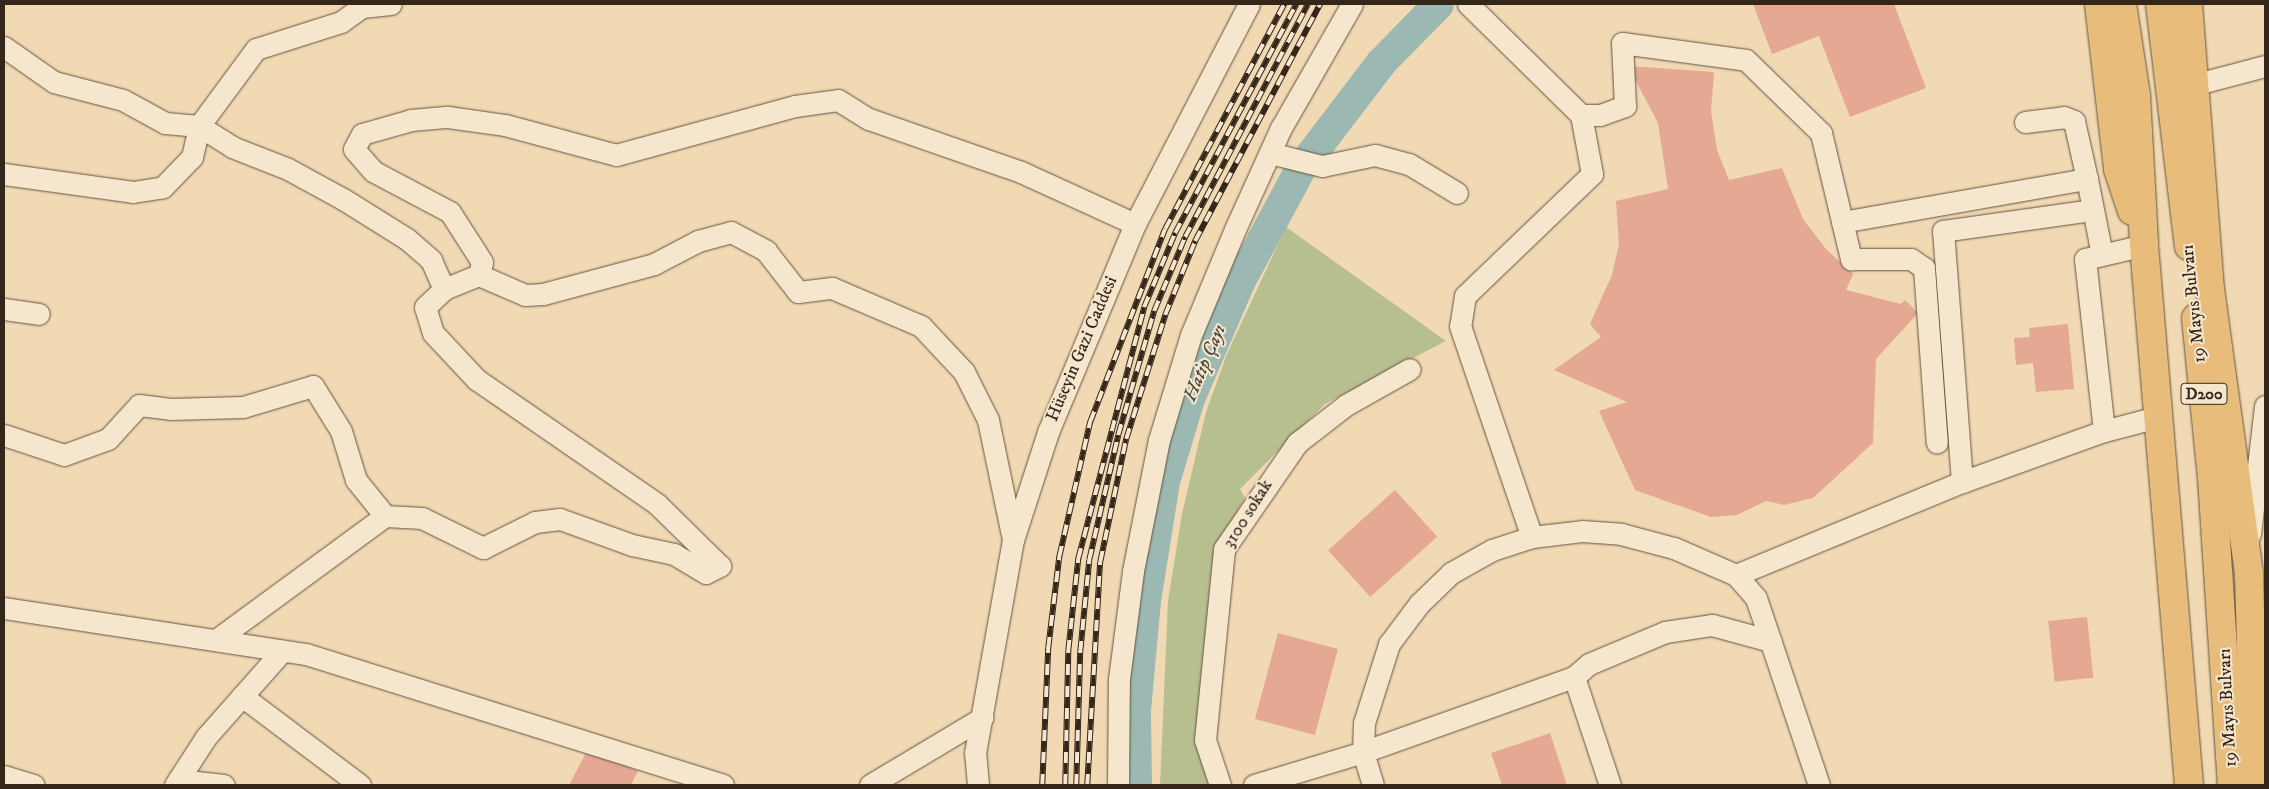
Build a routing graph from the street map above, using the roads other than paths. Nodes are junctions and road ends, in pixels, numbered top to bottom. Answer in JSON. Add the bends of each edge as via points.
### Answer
{"nodes":[{"id":1,"x":391,"y":4,"type":"edge"},
{"id":2,"x":1249,"y":4,"type":"edge"},
{"id":3,"x":1352,"y":4,"type":"edge"},
{"id":4,"x":1360,"y":4,"type":"edge"},
{"id":5,"x":1469,"y":4,"type":"edge"},
{"id":6,"x":2099,"y":4,"type":"edge"},
{"id":7,"x":2122,"y":4,"type":"edge"},
{"id":8,"x":2160,"y":4,"type":"edge"},
{"id":9,"x":2188,"y":4,"type":"edge"},
{"id":10,"x":1339,"y":25,"type":"junction"},
{"id":11,"x":4,"y":46,"type":"edge"},
{"id":12,"x":2265,"y":66,"type":"edge"},
{"id":13,"x":2197,"y":84,"type":"junction"},
{"id":14,"x":1581,"y":115,"type":"junction"},
{"id":15,"x":2024,"y":122,"type":"dead end"},
{"id":16,"x":199,"y":126,"type":"junction"},
{"id":17,"x":1270,"y":153,"type":"junction"},
{"id":18,"x":4,"y":174,"type":"edge"},
{"id":19,"x":2087,"y":180,"type":"junction"},
{"id":20,"x":1457,"y":193,"type":"dead end"},
{"id":21,"x":2092,"y":210,"type":"junction"},
{"id":22,"x":1842,"y":222,"type":"junction"},
{"id":23,"x":1135,"y":224,"type":"junction"},
{"id":24,"x":2144,"y":245,"type":"junction"},
{"id":25,"x":2102,"y":255,"type":"junction"},
{"id":26,"x":479,"y":275,"type":"junction"},
{"id":27,"x":444,"y":289,"type":"junction"},
{"id":28,"x":4,"y":309,"type":"edge"},
{"id":29,"x":39,"y":314,"type":"dead end"},
{"id":30,"x":1410,"y":369,"type":"dead end"},
{"id":31,"x":2265,"y":406,"type":"edge"},
{"id":32,"x":2161,"y":416,"type":"junction"},
{"id":33,"x":2104,"y":431,"type":"junction"},
{"id":34,"x":4,"y":435,"type":"edge"},
{"id":35,"x":1937,"y":443,"type":"dead end"},
{"id":36,"x":1962,"y":482,"type":"junction"},
{"id":37,"x":385,"y":516,"type":"junction"},
{"id":38,"x":1532,"y":537,"type":"junction"},
{"id":39,"x":1013,"y":540,"type":"junction"},
{"id":40,"x":2247,"y":562,"type":"junction"},
{"id":41,"x":1736,"y":575,"type":"junction"},
{"id":42,"x":2257,"y":588,"type":"edge"},
{"id":43,"x":4,"y":608,"type":"edge"},
{"id":44,"x":216,"y":640,"type":"junction"},
{"id":45,"x":1771,"y":641,"type":"junction"},
{"id":46,"x":282,"y":651,"type":"junction"},
{"id":47,"x":2259,"y":669,"type":"edge"},
{"id":48,"x":1574,"y":677,"type":"junction"},
{"id":49,"x":242,"y":696,"type":"junction"},
{"id":50,"x":982,"y":718,"type":"junction"},
{"id":51,"x":1363,"y":752,"type":"junction"},
{"id":52,"x":4,"y":776,"type":"edge"},
{"id":53,"x":177,"y":783,"type":"edge"},
{"id":54,"x":34,"y":785,"type":"edge"},
{"id":55,"x":224,"y":785,"type":"edge"},
{"id":56,"x":360,"y":785,"type":"edge"},
{"id":57,"x":723,"y":785,"type":"edge"},
{"id":58,"x":870,"y":785,"type":"edge"},
{"id":59,"x":978,"y":785,"type":"edge"},
{"id":60,"x":1118,"y":785,"type":"edge"},
{"id":61,"x":1220,"y":785,"type":"edge"},
{"id":62,"x":1254,"y":785,"type":"edge"},
{"id":63,"x":1374,"y":785,"type":"edge"},
{"id":64,"x":1610,"y":785,"type":"edge"},
{"id":65,"x":1819,"y":785,"type":"edge"},
{"id":66,"x":2189,"y":785,"type":"edge"},
{"id":67,"x":2232,"y":785,"type":"edge"},
{"id":68,"x":2255,"y":785,"type":"edge"}],
"edges":[{"from":1,"to":16,"type":"street","via":[[362,8],[341,22],[256,49]]},
{"from":2,"to":23,"type":"street","name":"Hüseyin Gazi Caddesi"},
{"from":3,"to":10,"type":"street"},
{"from":4,"to":10,"type":"street"},
{"from":5,"to":14,"type":"street"},
{"from":6,"to":24,"type":"highway","via":[[2118,169]]},
{"from":7,"to":24,"type":"highway","number":"D200","via":[[2136,95]]},
{"from":8,"to":67,"type":"highway","name":"19 Mayıs Bulvarı","number":"D200","via":[[2212,478]]},
{"from":9,"to":13,"type":"highway"},
{"from":10,"to":17,"type":"street"},
{"from":11,"to":16,"type":"street","via":[[54,82],[123,100],[165,123]]},
{"from":12,"to":13,"type":"street"},
{"from":13,"to":40,"type":"highway","via":[[2210,290]]},
{"from":14,"to":22,"type":"street","via":[[1600,115],[1625,106],[1622,43],[1746,60],[1821,133]]},
{"from":14,"to":38,"type":"street","via":[[1592,174],[1465,296],[1460,326]]},
{"from":15,"to":19,"type":"street","via":[[2064,117],[2074,121]]},
{"from":16,"to":18,"type":"street","via":[[192,157],[163,187],[133,192]]},
{"from":16,"to":27,"type":"street","via":[[232,147],[288,169],[407,239],[431,260]]},
{"from":17,"to":20,"type":"street","via":[[1299,164],[1322,166],[1375,155],[1410,164]]},
{"from":17,"to":60,"type":"street","via":[[1191,335],[1159,440],[1133,571],[1118,679]]},
{"from":19,"to":21,"type":"street"},
{"from":19,"to":22,"type":"street"},
{"from":21,"to":25,"type":"street"},
{"from":21,"to":36,"type":"street","via":[[1943,231]]},
{"from":22,"to":35,"type":"street","via":[[1851,259],[1911,259],[1924,268]]},
{"from":23,"to":26,"type":"street","via":[[1020,172],[869,119],[838,100],[795,106],[616,155],[505,125],[448,117],[411,120],[362,134],[354,149],[372,171],[450,212],[482,262]]},
{"from":23,"to":39,"type":"street","name":"Hüseyin Gazi Caddesi","via":[[1048,432]]},
{"from":24,"to":25,"type":"street"},
{"from":24,"to":32,"type":"highway","number":"D200"},
{"from":25,"to":33,"type":"street","via":[[2085,259]]},
{"from":26,"to":27,"type":"street"},
{"from":26,"to":39,"type":"street","via":[[525,295],[543,294],[654,264],[698,241],[731,232],[766,250],[798,292],[832,288],[921,326],[964,372],[988,420]]},
{"from":27,"to":37,"type":"street","via":[[425,307],[433,332],[477,380],[657,504],[720,566],[706,573],[674,554],[632,545],[560,519],[535,522],[483,548],[422,518]]},
{"from":28,"to":29,"type":"street"},
{"from":30,"to":61,"type":"street","name":"3100 sokak","via":[[1346,405],[1297,443],[1224,549],[1204,740]]},
{"from":31,"to":40,"type":"street"},
{"from":32,"to":33,"type":"street"},
{"from":32,"to":66,"type":"highway","number":"D200"},
{"from":33,"to":36,"type":"street"},
{"from":34,"to":37,"type":"street","via":[[64,454],[108,439],[139,405],[171,409],[243,407],[313,386],[341,431],[356,480]]},
{"from":36,"to":41,"type":"street"},
{"from":37,"to":44,"type":"street"},
{"from":38,"to":41,"type":"street","via":[[1582,531],[1621,534],[1674,548]]},
{"from":38,"to":51,"type":"street","via":[[1492,550],[1451,573],[1419,604],[1389,644],[1372,686]]},
{"from":39,"to":50,"type":"street","name":"Hüseyin Gazi Caddesi"},
{"from":40,"to":42,"type":"highway"},
{"from":41,"to":45,"type":"street","via":[[1756,598]]},
{"from":42,"to":47,"type":"highway"},
{"from":43,"to":44,"type":"street"},
{"from":44,"to":46,"type":"street"},
{"from":45,"to":48,"type":"street","via":[[1712,625],[1692,626],[1665,632],[1589,664]]},
{"from":45,"to":65,"type":"street"},
{"from":46,"to":49,"type":"street"},
{"from":46,"to":57,"type":"street","via":[[522,719]]},
{"from":47,"to":68,"type":"highway"},
{"from":48,"to":51,"type":"street"},
{"from":48,"to":64,"type":"street"},
{"from":49,"to":53,"type":"street","via":[[206,737]]},
{"from":49,"to":56,"type":"street"},
{"from":50,"to":58,"type":"street"},
{"from":50,"to":59,"type":"street","name":"Hüseyin Gazi Caddesi","via":[[975,753]]},
{"from":51,"to":62,"type":"street"},
{"from":51,"to":63,"type":"street"},
{"from":52,"to":54,"type":"street"},
{"from":53,"to":55,"type":"street"}]}
